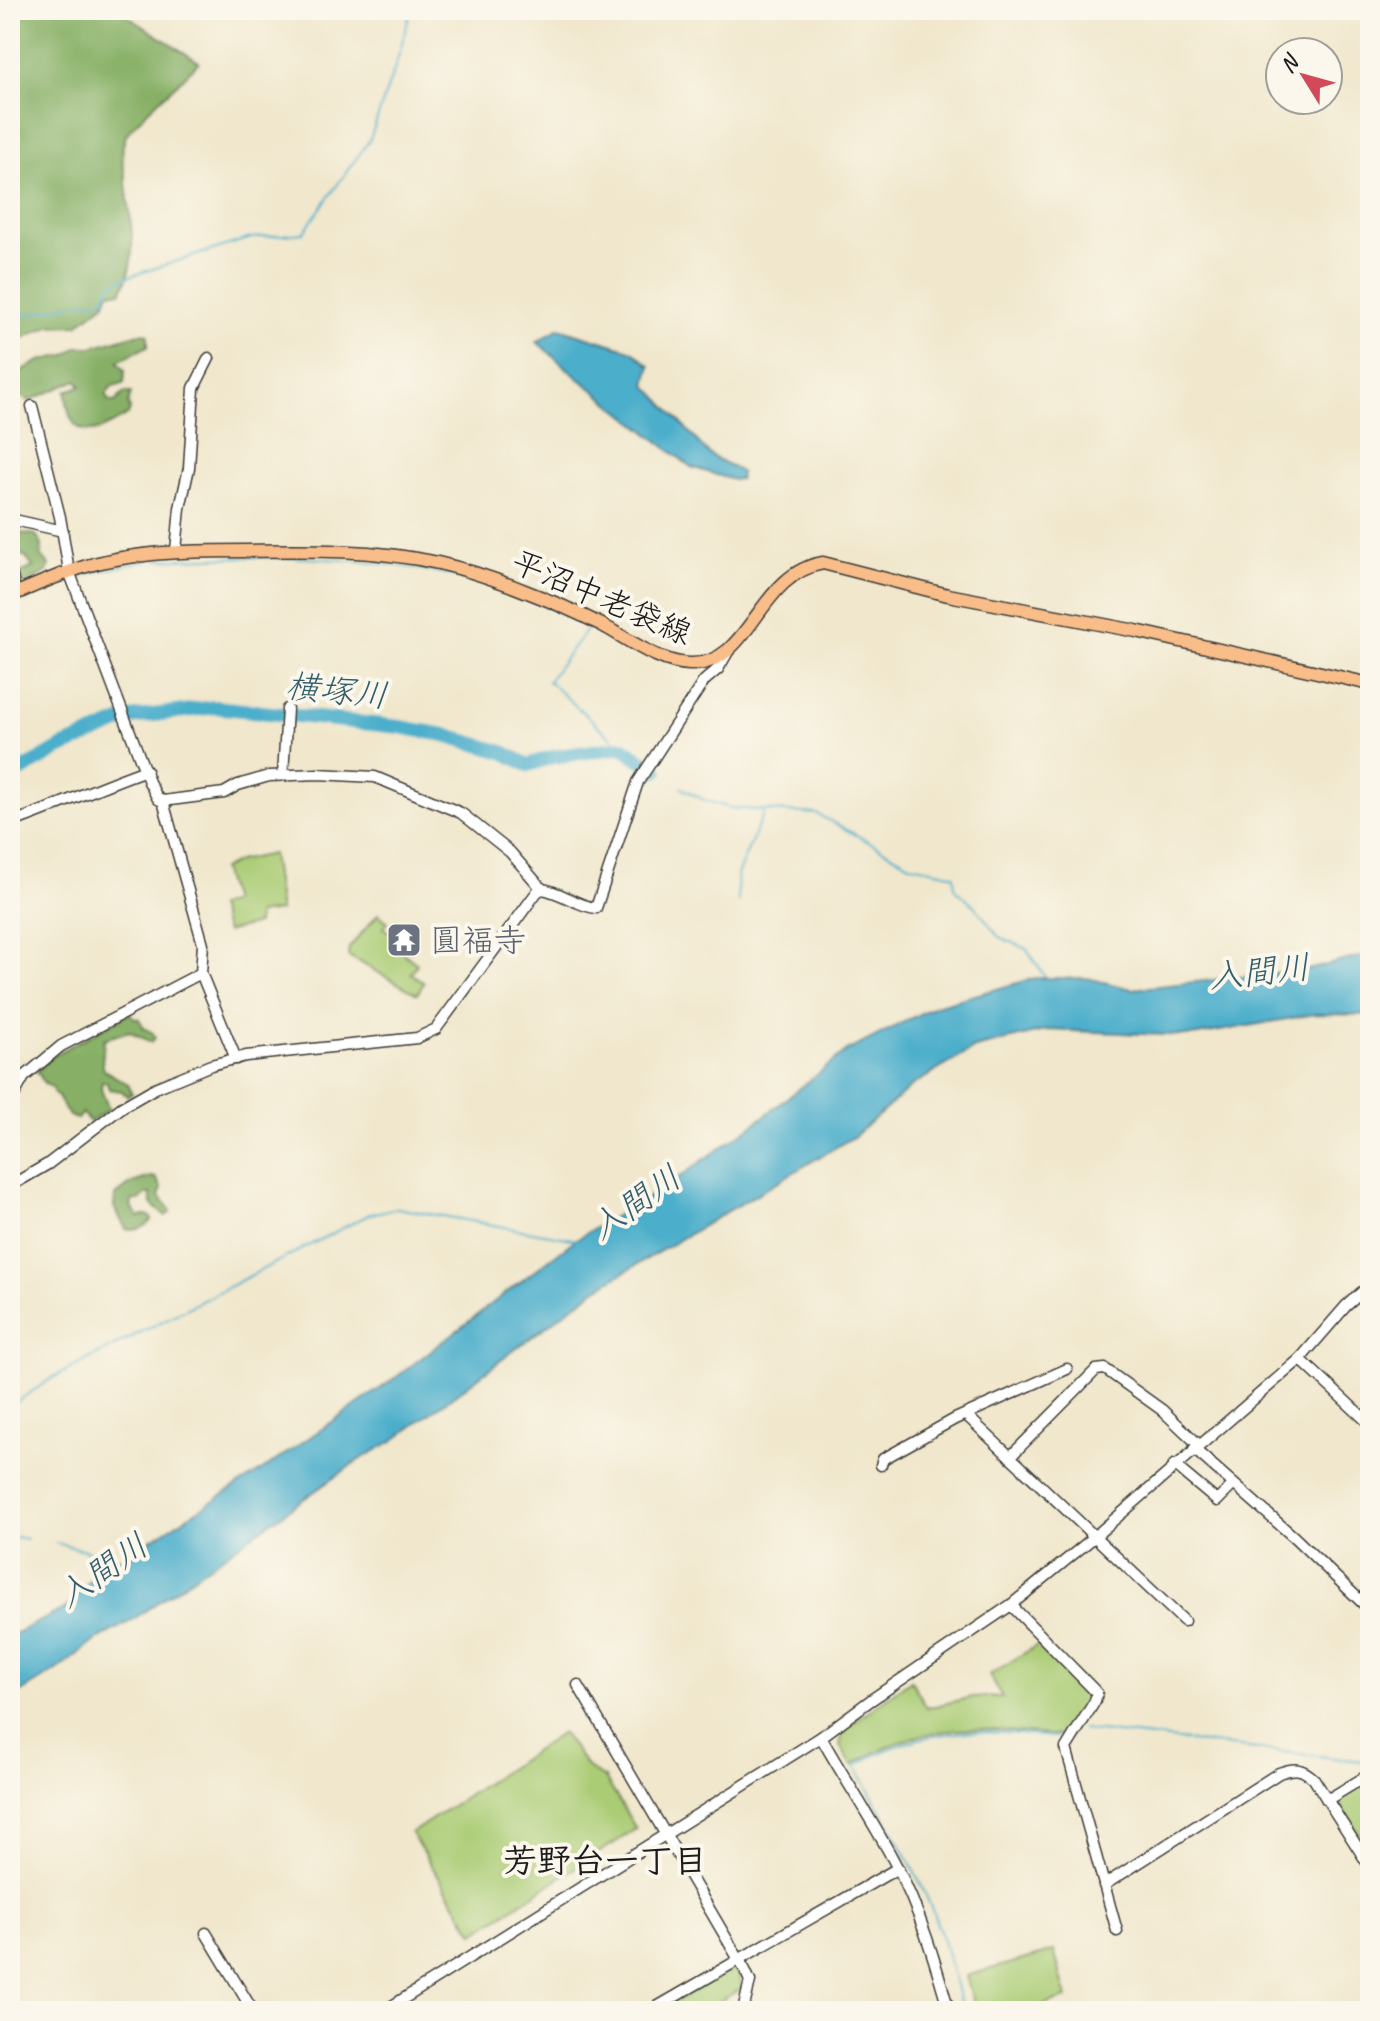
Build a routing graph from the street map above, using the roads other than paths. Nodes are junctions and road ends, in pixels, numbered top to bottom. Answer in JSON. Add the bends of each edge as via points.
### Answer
{"nodes":[{"id":1,"x":209,"y":358,"type":"dead end"},
{"id":2,"x":32,"y":406,"type":"dead end"},
{"id":3,"x":10,"y":519,"type":"edge"},
{"id":4,"x":63,"y":531,"type":"junction"},
{"id":5,"x":176,"y":551,"type":"junction"},
{"id":6,"x":10,"y":568,"type":"edge"},
{"id":7,"x":69,"y":571,"type":"junction"},
{"id":8,"x":13,"y":595,"type":"edge"},
{"id":9,"x":712,"y":667,"type":"junction"},
{"id":10,"x":1370,"y":684,"type":"edge"},
{"id":11,"x":287,"y":709,"type":"dead end"},
{"id":12,"x":146,"y":770,"type":"junction"},
{"id":13,"x":283,"y":775,"type":"junction"},
{"id":14,"x":163,"y":801,"type":"junction"},
{"id":15,"x":10,"y":823,"type":"edge"},
{"id":16,"x":542,"y":889,"type":"junction"},
{"id":17,"x":201,"y":973,"type":"junction"},
{"id":18,"x":236,"y":1059,"type":"junction"},
{"id":19,"x":10,"y":1102,"type":"edge"},
{"id":20,"x":10,"y":1186,"type":"edge"},
{"id":21,"x":1370,"y":1285,"type":"edge"},
{"id":22,"x":1300,"y":1359,"type":"junction"},
{"id":23,"x":1067,"y":1369,"type":"dead end"},
{"id":24,"x":966,"y":1415,"type":"junction"},
{"id":25,"x":1370,"y":1424,"type":"edge"},
{"id":26,"x":1196,"y":1447,"type":"junction"},
{"id":27,"x":1010,"y":1457,"type":"junction"},
{"id":28,"x":881,"y":1465,"type":"dead end"},
{"id":29,"x":1174,"y":1465,"type":"junction"},
{"id":30,"x":1233,"y":1485,"type":"junction"},
{"id":31,"x":1093,"y":1538,"type":"junction"},
{"id":32,"x":1011,"y":1605,"type":"junction"},
{"id":33,"x":1370,"y":1610,"type":"edge"},
{"id":34,"x":1184,"y":1621,"type":"dead end"},
{"id":35,"x":578,"y":1685,"type":"dead end"},
{"id":36,"x":821,"y":1737,"type":"junction"},
{"id":37,"x":1370,"y":1774,"type":"edge"},
{"id":38,"x":1327,"y":1800,"type":"junction"},
{"id":39,"x":666,"y":1835,"type":"junction"},
{"id":40,"x":1370,"y":1867,"type":"edge"},
{"id":41,"x":898,"y":1868,"type":"junction"},
{"id":42,"x":1104,"y":1885,"type":"junction"},
{"id":43,"x":1117,"y":1931,"type":"dead end"},
{"id":44,"x":206,"y":1933,"type":"dead end"},
{"id":45,"x":739,"y":1959,"type":"junction"},
{"id":46,"x":253,"y":2011,"type":"edge"},
{"id":47,"x":384,"y":2011,"type":"edge"},
{"id":48,"x":650,"y":2011,"type":"edge"},
{"id":49,"x":743,"y":2011,"type":"edge"},
{"id":50,"x":949,"y":2011,"type":"edge"}],
"edges":[{"from":1,"to":5,"type":"street","via":[[194,388]]},
{"from":2,"to":4,"type":"street"},
{"from":3,"to":4,"type":"street"},
{"from":4,"to":7,"type":"street"},
{"from":5,"to":7,"type":"main road","name":"平沼中老袋線"},
{"from":5,"to":9,"type":"main road","name":"平沼中老袋線","via":[[310,550],[435,563],[544,598],[670,660]]},
{"from":6,"to":8,"type":"street"},
{"from":7,"to":8,"type":"main road","name":"平沼中老袋線"},
{"from":7,"to":12,"type":"street"},
{"from":9,"to":10,"type":"main road","name":"平沼中老袋線","via":[[782,583],[802,568],[823,563],[948,595]]},
{"from":9,"to":16,"type":"street","via":[[644,773],[596,908]]},
{"from":11,"to":13,"type":"street"},
{"from":12,"to":14,"type":"street"},
{"from":12,"to":15,"type":"street"},
{"from":13,"to":14,"type":"street","via":[[253,779],[224,793]]},
{"from":13,"to":16,"type":"street","via":[[375,777],[426,796],[489,834]]},
{"from":14,"to":17,"type":"street","via":[[203,944]]},
{"from":16,"to":18,"type":"street","via":[[445,1020],[427,1035]]},
{"from":17,"to":18,"type":"street"},
{"from":17,"to":19,"type":"street","via":[[61,1046],[24,1077]]},
{"from":18,"to":20,"type":"street","via":[[181,1077],[122,1107]]},
{"from":21,"to":22,"type":"street"},
{"from":22,"to":25,"type":"street"},
{"from":22,"to":26,"type":"street"},
{"from":23,"to":24,"type":"street"},
{"from":24,"to":27,"type":"street"},
{"from":24,"to":28,"type":"street","via":[[883,1459]]},
{"from":26,"to":27,"type":"street","via":[[1162,1410],[1105,1369],[1096,1370]]},
{"from":26,"to":29,"type":"street"},
{"from":26,"to":30,"type":"street"},
{"from":27,"to":31,"type":"street"},
{"from":29,"to":30,"type":"street","via":[[1217,1501]]},
{"from":29,"to":31,"type":"street"},
{"from":30,"to":33,"type":"street"},
{"from":31,"to":32,"type":"street"},
{"from":31,"to":34,"type":"street"},
{"from":32,"to":36,"type":"street"},
{"from":32,"to":42,"type":"street","via":[[1097,1693],[1066,1748]]},
{"from":35,"to":39,"type":"street"},
{"from":36,"to":39,"type":"street"},
{"from":36,"to":41,"type":"street"},
{"from":37,"to":38,"type":"street"},
{"from":38,"to":40,"type":"street"},
{"from":38,"to":42,"type":"street","via":[[1304,1770],[1279,1773]]},
{"from":39,"to":45,"type":"street"},
{"from":39,"to":47,"type":"street"},
{"from":41,"to":45,"type":"street"},
{"from":41,"to":50,"type":"street","via":[[932,1951]]},
{"from":42,"to":43,"type":"street"},
{"from":44,"to":46,"type":"street"},
{"from":45,"to":48,"type":"street"},
{"from":45,"to":49,"type":"street","via":[[750,1981]]}]}
